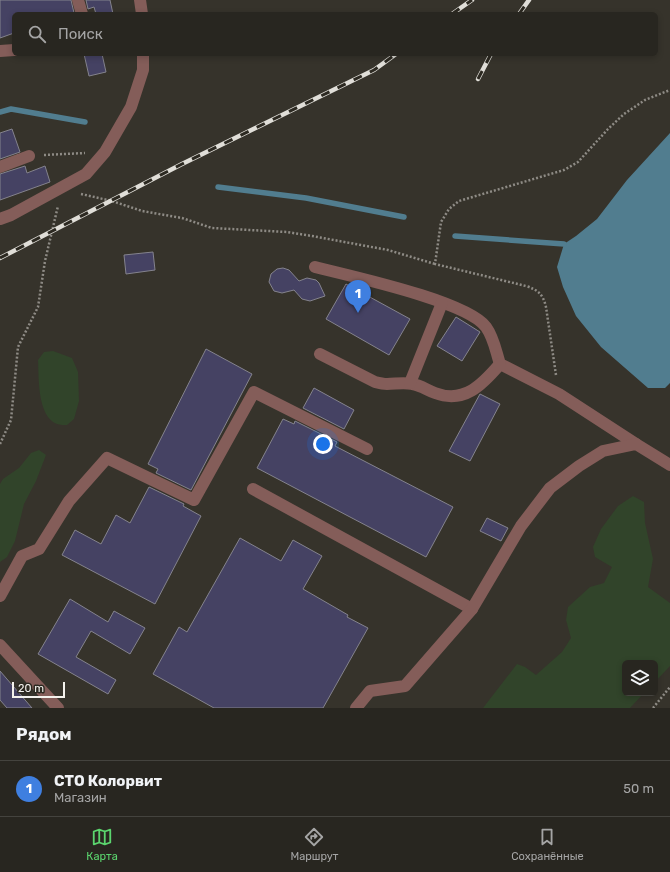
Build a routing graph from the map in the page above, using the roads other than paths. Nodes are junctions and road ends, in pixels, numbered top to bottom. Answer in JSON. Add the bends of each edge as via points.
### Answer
{"nodes":[{"id":1,"x":78,"y":0,"type":"edge"},
{"id":2,"x":140,"y":0,"type":"edge"},
{"id":3,"x":81,"y":12,"type":"edge"},
{"id":4,"x":142,"y":12,"type":"edge"},
{"id":5,"x":12,"y":50,"type":"edge"},
{"id":6,"x":0,"y":51,"type":"edge"},
{"id":7,"x":144,"y":56,"type":"edge"},
{"id":8,"x":29,"y":156,"type":"road end"},
{"id":9,"x":0,"y":167,"type":"edge"},
{"id":10,"x":0,"y":219,"type":"edge"},
{"id":11,"x":315,"y":267,"type":"dead end"},
{"id":12,"x":442,"y":303,"type":"junction"},
{"id":13,"x":320,"y":354,"type":"dead end"},
{"id":14,"x":500,"y":364,"type":"junction"},
{"id":15,"x":410,"y":383,"type":"junction"},
{"id":16,"x":636,"y":444,"type":"junction"},
{"id":17,"x":367,"y":449,"type":"dead end"},
{"id":18,"x":670,"y":465,"type":"edge"},
{"id":19,"x":253,"y":489,"type":"dead end"},
{"id":20,"x":0,"y":596,"type":"edge"},
{"id":21,"x":472,"y":609,"type":"junction"},
{"id":22,"x":0,"y":645,"type":"edge"},
{"id":23,"x":58,"y":708,"type":"edge"},
{"id":24,"x":356,"y":708,"type":"edge"}],
"edges":[{"from":1,"to":3,"type":"street"},
{"from":2,"to":4,"type":"street"},
{"from":5,"to":6,"type":"street"},
{"from":7,"to":10,"type":"street","via":[[143,70],[131,107],[105,152],[86,174],[60,190]]},
{"from":8,"to":9,"type":"street"},
{"from":11,"to":12,"type":"street"},
{"from":12,"to":14,"type":"street","via":[[478,319],[486,327]]},
{"from":12,"to":15,"type":"street"},
{"from":13,"to":15,"type":"street","via":[[375,382],[385,385]]},
{"from":14,"to":15,"type":"street","via":[[476,388],[456,397],[448,397]]},
{"from":14,"to":16,"type":"street","via":[[559,394]]},
{"from":16,"to":18,"type":"street"},
{"from":16,"to":21,"type":"street","via":[[603,451],[550,488],[521,526]]},
{"from":17,"to":20,"type":"street","via":[[254,392],[194,500],[107,458],[69,501],[39,549],[22,556]]},
{"from":19,"to":21,"type":"street"},
{"from":21,"to":24,"type":"street","via":[[405,686],[370,691]]},
{"from":22,"to":23,"type":"street"}]}
